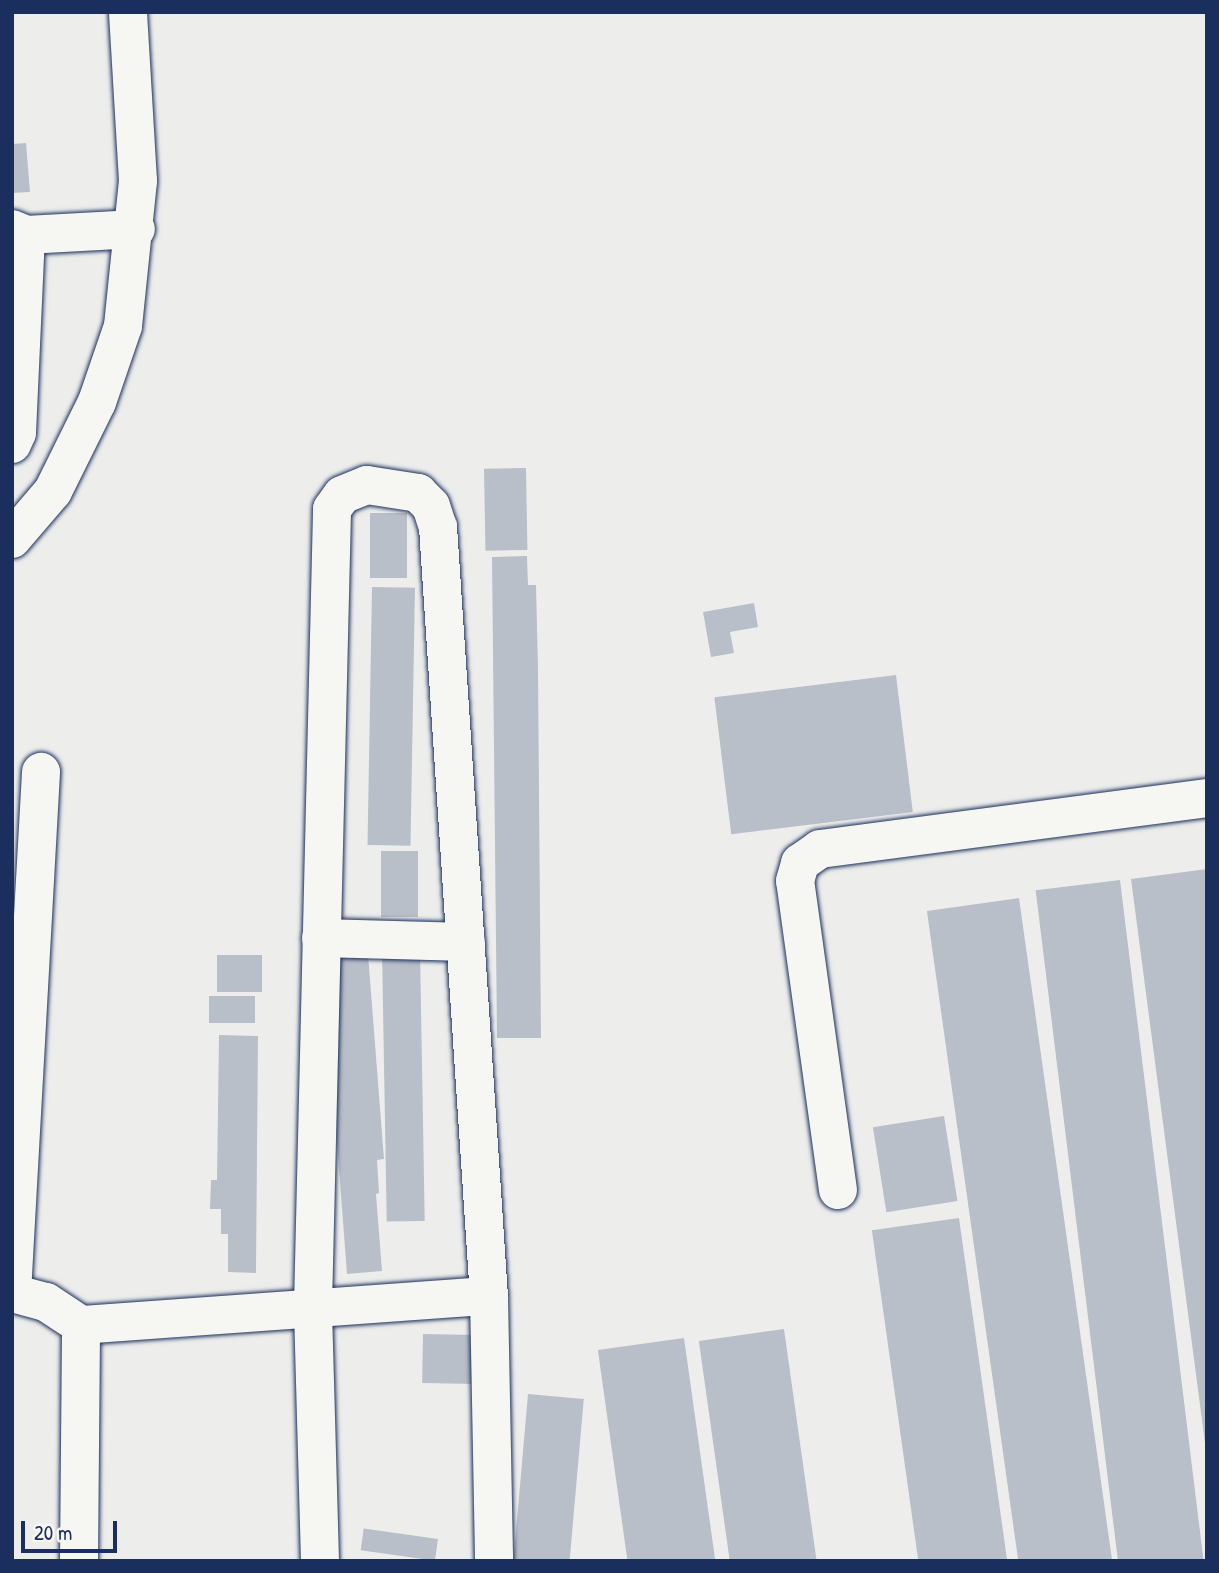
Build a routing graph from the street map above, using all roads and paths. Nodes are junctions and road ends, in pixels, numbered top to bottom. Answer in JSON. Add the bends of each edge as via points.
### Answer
{"nodes":[{"id":1,"x":128,"y":12,"type":"edge"},
{"id":2,"x":136,"y":229,"type":"junction"},
{"id":3,"x":18,"y":252,"type":"edge"},
{"id":4,"x":12,"y":444,"type":"edge"},
{"id":5,"x":12,"y":539,"type":"edge"},
{"id":6,"x":41,"y":772,"type":"dead end"},
{"id":7,"x":1207,"y":798,"type":"edge"},
{"id":8,"x":321,"y":938,"type":"junction"},
{"id":9,"x":466,"y":942,"type":"junction"},
{"id":10,"x":838,"y":1190,"type":"dead end"},
{"id":11,"x":12,"y":1293,"type":"edge"},
{"id":12,"x":489,"y":1296,"type":"junction"},
{"id":13,"x":313,"y":1306,"type":"junction"},
{"id":14,"x":81,"y":1325,"type":"junction"},
{"id":15,"x":79,"y":1561,"type":"edge"},
{"id":16,"x":320,"y":1561,"type":"edge"},
{"id":17,"x":494,"y":1561,"type":"edge"}],
"edges":[{"from":1,"to":2,"type":"street","via":[[138,181]]},
{"from":2,"to":3,"type":"street"},
{"from":2,"to":5,"type":"street","via":[[123,326],[97,402],[53,491]]},
{"from":3,"to":4,"type":"street","via":[[17,433]]},
{"from":6,"to":11,"type":"street"},
{"from":7,"to":10,"type":"street","via":[[820,849],[800,863],[795,881]]},
{"from":8,"to":9,"type":"street"},
{"from":8,"to":9,"type":"street","via":[[332,509],[342,495],[367,485],[418,493],[431,506],[438,527]]},
{"from":8,"to":13,"type":"street"},
{"from":9,"to":12,"type":"street"},
{"from":11,"to":14,"type":"street","via":[[46,1302]]},
{"from":12,"to":13,"type":"street"},
{"from":12,"to":17,"type":"street"},
{"from":13,"to":14,"type":"street"},
{"from":13,"to":16,"type":"street"},
{"from":14,"to":15,"type":"street"}]}
